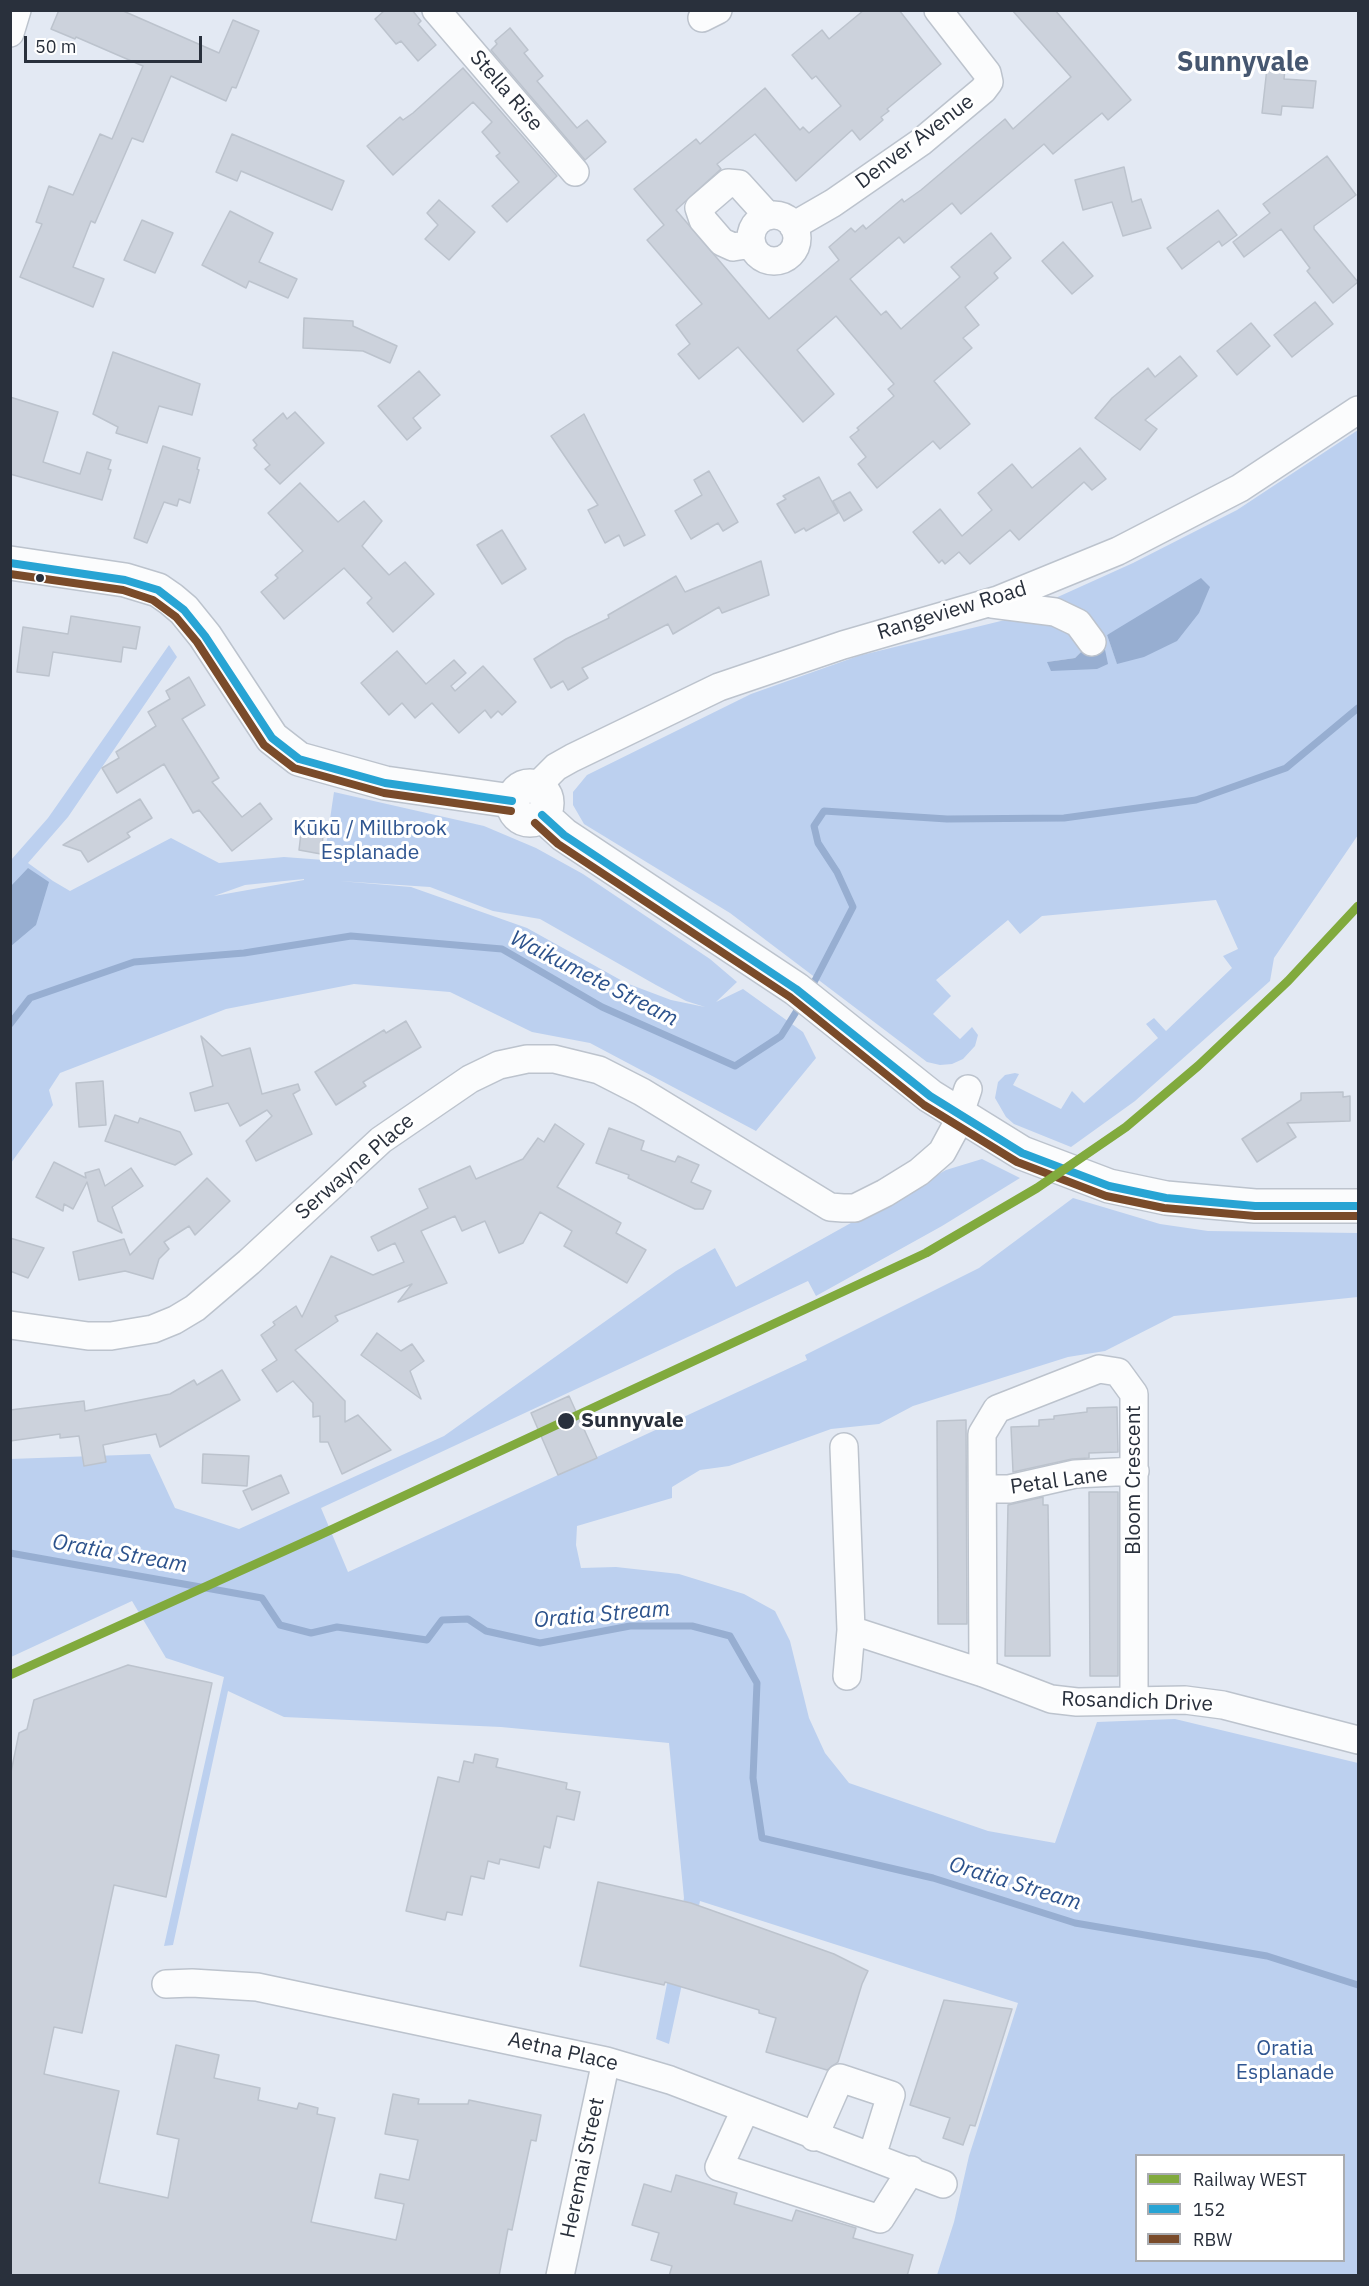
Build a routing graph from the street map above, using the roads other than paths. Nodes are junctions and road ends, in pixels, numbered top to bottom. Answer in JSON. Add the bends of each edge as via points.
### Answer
{"nodes":[{"id":1,"x":17,"y":10,"type":"edge"},
{"id":2,"x":436,"y":10,"type":"edge"},
{"id":3,"x":938,"y":10,"type":"edge"},
{"id":4,"x":10,"y":33,"type":"edge"},
{"id":5,"x":575,"y":172,"type":"dead end"},
{"id":6,"x":780,"y":221,"type":"junction"},
{"id":7,"x":752,"y":244,"type":"junction"},
{"id":8,"x":1359,"y":410,"type":"edge"},
{"id":9,"x":10,"y":563,"type":"edge"},
{"id":10,"x":988,"y":603,"type":"junction"},
{"id":11,"x":1092,"y":642,"type":"dead end"},
{"id":12,"x":530,"y":801,"type":"junction"},
{"id":13,"x":964,"y":1103,"type":"junction"},
{"id":14,"x":1359,"y":1206,"type":"edge"},
{"id":15,"x":10,"y":1325,"type":"edge"},
{"id":16,"x":844,"y":1447,"type":"dead end"},
{"id":17,"x":1135,"y":1472,"type":"junction"},
{"id":18,"x":983,"y":1489,"type":"junction"},
{"id":19,"x":851,"y":1630,"type":"junction"},
{"id":20,"x":983,"y":1673,"type":"junction"},
{"id":21,"x":847,"y":1676,"type":"dead end"},
{"id":22,"x":1134,"y":1701,"type":"junction"},
{"id":23,"x":1359,"y":1740,"type":"edge"},
{"id":24,"x":166,"y":1984,"type":"dead end"},
{"id":25,"x":606,"y":2061,"type":"junction"},
{"id":26,"x":745,"y":2110,"type":"junction"},
{"id":27,"x":814,"y":2137,"type":"junction"},
{"id":28,"x":872,"y":2156,"type":"junction"},
{"id":29,"x":911,"y":2170,"type":"junction"},
{"id":30,"x":944,"y":2184,"type":"dead end"},
{"id":31,"x":560,"y":2276,"type":"edge"}],
"edges":[{"from":1,"to":4,"type":"street"},
{"from":2,"to":5,"type":"street","name":"Stella Rise"},
{"from":3,"to":6,"type":"street","name":"Denver Avenue","via":[[987,73],[989,82],[921,142],[833,203]]},
{"from":6,"to":7,"type":"street","name":"Denver Avenue","via":[[754,226]]},
{"from":6,"to":7,"type":"street","via":[[796,232],[795,248],[785,258],[763,259]]},
{"from":6,"to":7,"type":"street","via":[[740,184],[728,183],[699,208],[703,220],[722,242],[733,247]]},
{"from":8,"to":10,"type":"street","name":"Rangeview Road","via":[[1240,488],[1118,551]]},
{"from":9,"to":12,"type":"main road","via":[[125,580],[158,590],[184,610],[261,724],[299,759],[385,783]]},
{"from":10,"to":11,"type":"street","via":[[1055,612],[1078,622]]},
{"from":10,"to":12,"type":"street","name":"Rangeview Road","via":[[843,645],[719,687],[556,767]]},
{"from":12,"to":13,"type":"main road","via":[[564,835],[796,989],[930,1096]]},
{"from":13,"to":14,"type":"main road","via":[[1022,1153],[1137,1193],[1256,1206]]},
{"from":13,"to":15,"type":"street","name":"Serwayne Place","via":[[946,1146],[919,1172],[855,1208],[831,1207],[642,1092],[598,1070],[554,1059],[499,1065],[470,1079],[381,1140],[231,1278],[175,1320],[153,1329],[111,1336]]},
{"from":16,"to":19,"type":"street"},
{"from":17,"to":18,"type":"street","name":"Petal Lane","via":[[1075,1474],[1009,1489]]},
{"from":17,"to":18,"type":"street","name":"Bloom Crescent","via":[[1134,1394],[1118,1372],[1099,1369],[997,1409],[982,1434]]},
{"from":17,"to":22,"type":"street","name":"Bloom Crescent"},
{"from":18,"to":20,"type":"street","name":"Bloom Crescent"},
{"from":19,"to":20,"type":"street","name":"Rosandich Drive"},
{"from":19,"to":21,"type":"street"},
{"from":20,"to":22,"type":"street","name":"Rosandich Drive","via":[[1051,1699]]},
{"from":22,"to":23,"type":"street","name":"Rosandich Drive","via":[[1185,1700],[1223,1705]]},
{"from":24,"to":25,"type":"street","name":"Aetna Place","via":[[257,1988]]},
{"from":25,"to":26,"type":"street","name":"Aetna Place","via":[[670,2080]]},
{"from":25,"to":31,"type":"street","name":"Heremai Street"},
{"from":26,"to":27,"type":"street","name":"Aetna Place"},
{"from":26,"to":29,"type":"street","via":[[718,2167],[880,2220]]},
{"from":27,"to":28,"type":"street","name":"Aetna Place"},
{"from":27,"to":28,"type":"street","via":[[840,2079],[891,2095]]},
{"from":28,"to":29,"type":"street","name":"Aetna Place"},
{"from":29,"to":30,"type":"street","name":"Aetna Place"}]}
